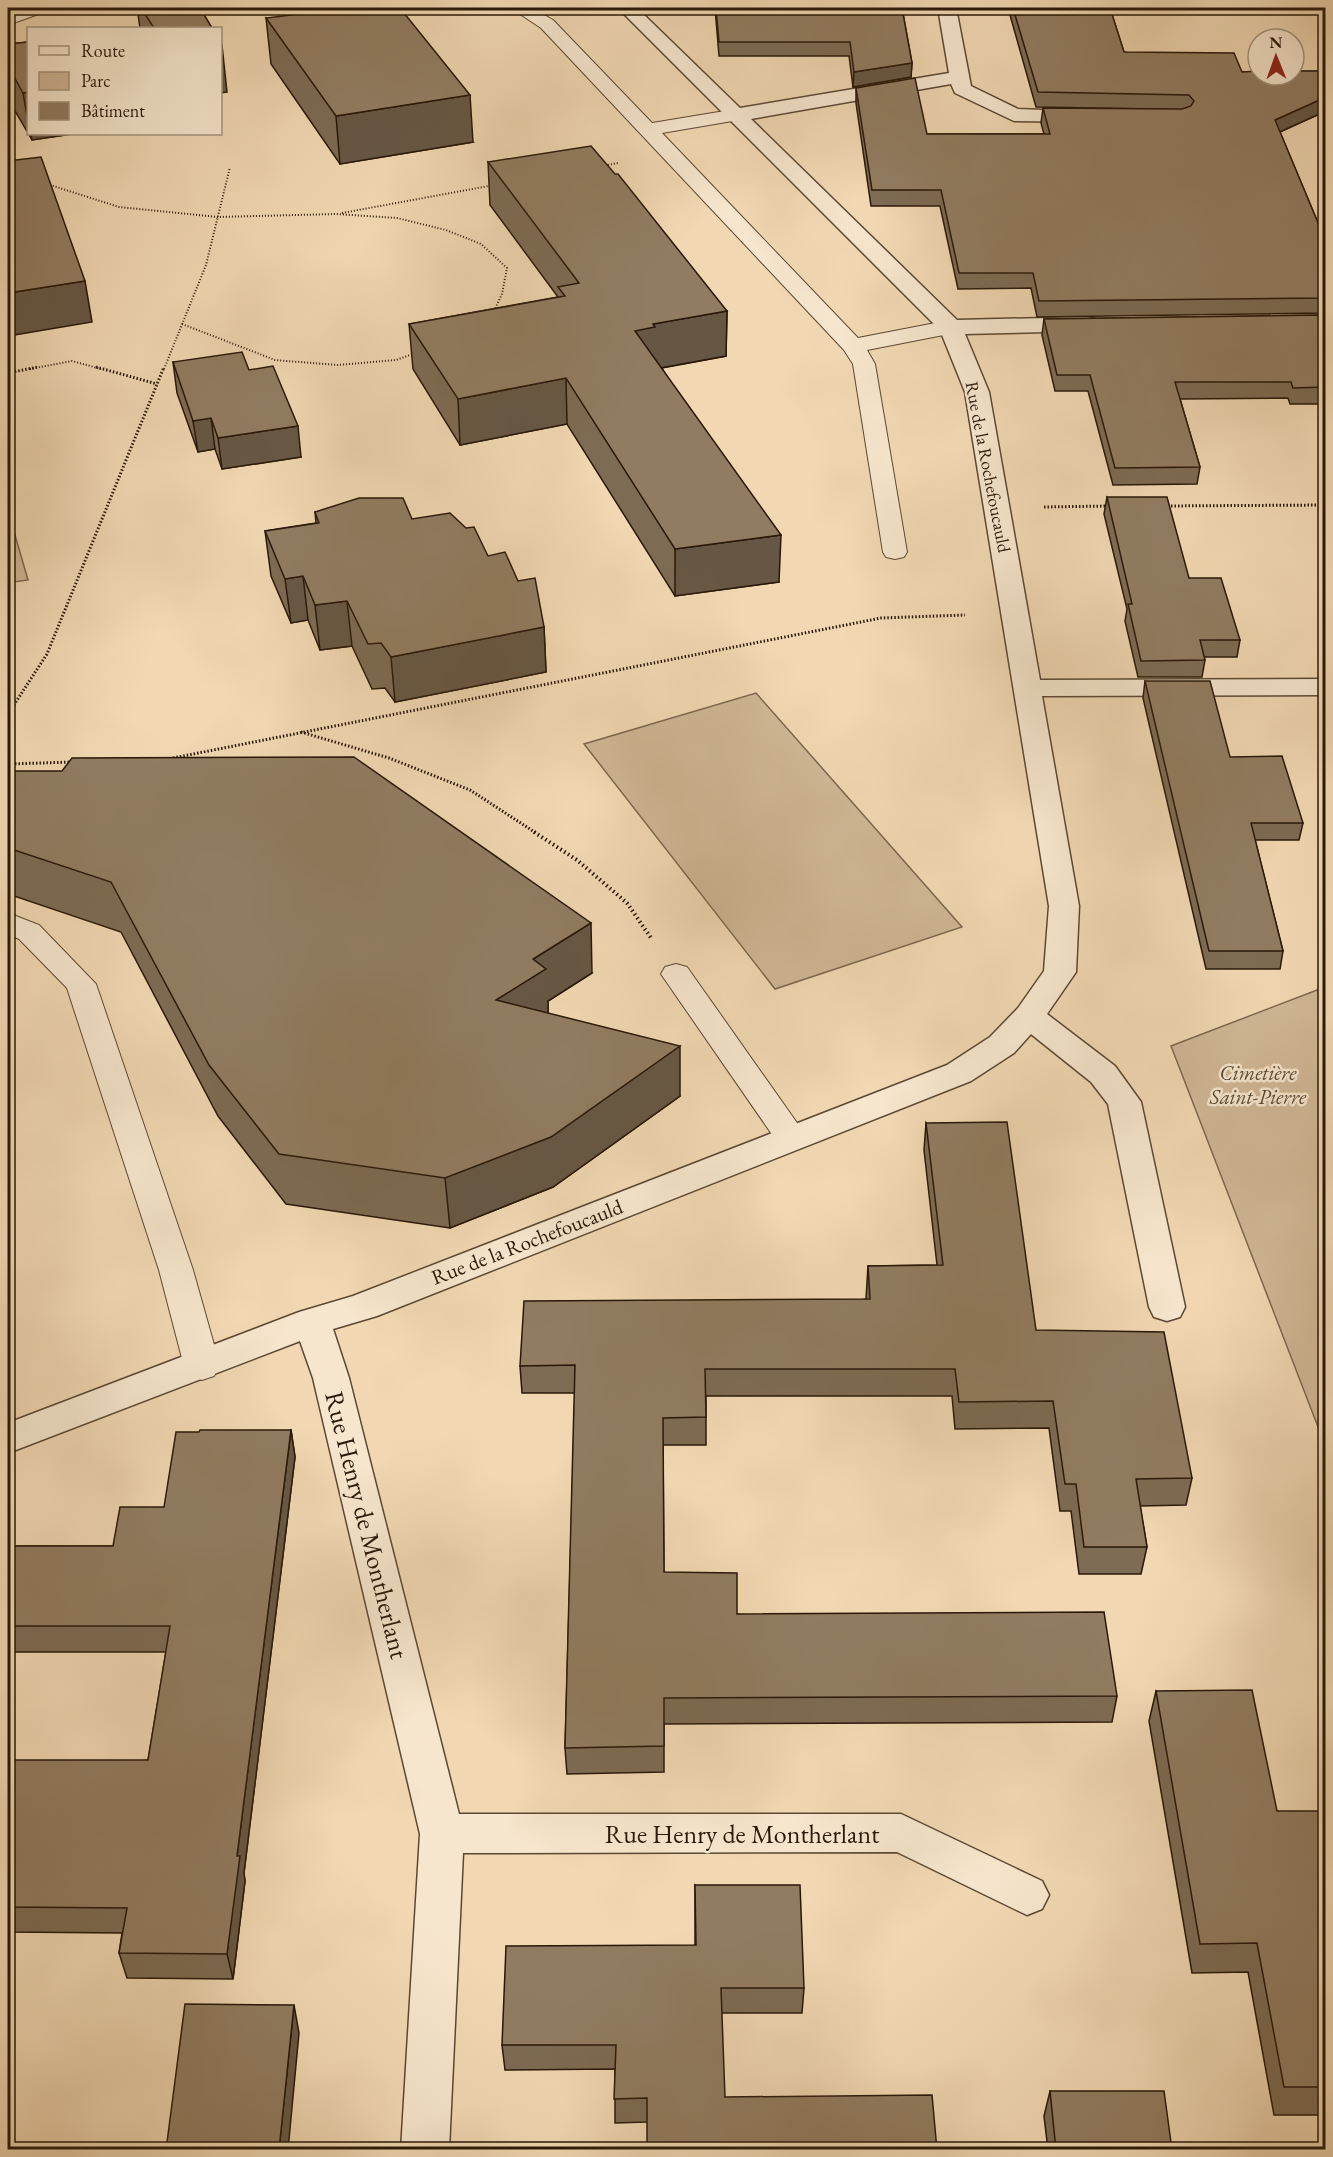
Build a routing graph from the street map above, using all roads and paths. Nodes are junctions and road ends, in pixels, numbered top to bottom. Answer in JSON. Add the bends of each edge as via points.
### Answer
{"nodes":[{"id":1,"x":38,"y":8,"type":"edge"},
{"id":2,"x":520,"y":8,"type":"edge"},
{"id":3,"x":627,"y":8,"type":"edge"},
{"id":4,"x":947,"y":8,"type":"edge"},
{"id":5,"x":8,"y":20,"type":"edge"},
{"id":6,"x":960,"y":77,"type":"junction"},
{"id":7,"x":737,"y":115,"type":"junction"},
{"id":8,"x":1109,"y":116,"type":"edge"},
{"id":9,"x":646,"y":130,"type":"junction"},
{"id":10,"x":668,"y":154,"type":"junction"},
{"id":11,"x":599,"y":166,"type":"edge"},
{"id":12,"x":230,"y":167,"type":"dead end"},
{"id":13,"x":41,"y":182,"type":"edge"},
{"id":14,"x":496,"y":185,"type":"edge"},
{"id":15,"x":336,"y":214,"type":"junction"},
{"id":16,"x":218,"y":217,"type":"junction"},
{"id":17,"x":493,"y":313,"type":"edge"},
{"id":18,"x":182,"y":324,"type":"junction"},
{"id":19,"x":1104,"y":324,"type":"edge"},
{"id":20,"x":951,"y":327,"type":"junction"},
{"id":21,"x":853,"y":346,"type":"junction"},
{"id":22,"x":417,"y":353,"type":"edge"},
{"id":23,"x":8,"y":373,"type":"edge"},
{"id":24,"x":157,"y":384,"type":"junction"},
{"id":25,"x":1326,"y":505,"type":"edge"},
{"id":26,"x":1114,"y":506,"type":"edge"},
{"id":27,"x":1161,"y":506,"type":"edge"},
{"id":28,"x":996,"y":507,"type":"junction"},
{"id":29,"x":895,"y":552,"type":"dead end"},
{"id":30,"x":1016,"y":618,"type":"junction"},
{"id":31,"x":1326,"y":687,"type":"edge"},
{"id":32,"x":1028,"y":688,"type":"junction"},
{"id":33,"x":8,"y":714,"type":"edge"},
{"id":34,"x":300,"y":732,"type":"junction"},
{"id":35,"x":163,"y":760,"type":"edge"},
{"id":36,"x":79,"y":762,"type":"edge"},
{"id":37,"x":8,"y":764,"type":"edge"},
{"id":38,"x":8,"y":923,"type":"edge"},
{"id":39,"x":676,"y":974,"type":"joint"},
{"id":40,"x":1029,"y":1016,"type":"junction"},
{"id":41,"x":791,"y":1138,"type":"junction"},
{"id":42,"x":1167,"y":1307,"type":"dead end"},
{"id":43,"x":312,"y":1322,"type":"junction"},
{"id":44,"x":202,"y":1366,"type":"junction"},
{"id":45,"x":8,"y":1438,"type":"edge"},
{"id":46,"x":442,"y":1834,"type":"junction"},
{"id":47,"x":1027,"y":1895,"type":"dead end"},
{"id":48,"x":425,"y":2150,"type":"edge"}],
"edges":[{"from":1,"to":5,"type":"lane"},
{"from":2,"to":9,"type":"lane","via":[[547,24]]},
{"from":3,"to":7,"type":"street","name":"Rue de la Rochefoucauld"},
{"from":4,"to":6,"type":"street"},
{"from":6,"to":7,"type":"street"},
{"from":6,"to":8,"type":"street","via":[[962,89],[1014,115]]},
{"from":7,"to":9,"type":"lane"},
{"from":7,"to":20,"type":"street","name":"Rue de la Rochefoucauld"},
{"from":9,"to":10,"type":"lane"},
{"from":10,"to":11,"type":"path"},
{"from":10,"to":21,"type":"lane"},
{"from":12,"to":16,"type":"path"},
{"from":13,"to":16,"type":"path","via":[[119,207]]},
{"from":14,"to":15,"type":"path"},
{"from":15,"to":16,"type":"path"},
{"from":15,"to":17,"type":"path","via":[[397,218],[446,230],[481,244],[507,267]]},
{"from":16,"to":18,"type":"path","via":[[206,264]]},
{"from":18,"to":22,"type":"path","via":[[275,360],[337,365],[396,360]]},
{"from":18,"to":24,"type":"path"},
{"from":19,"to":20,"type":"street"},
{"from":20,"to":21,"type":"lane"},
{"from":20,"to":28,"type":"street","name":"Rue de la Rochefoucauld","via":[[977,392]]},
{"from":21,"to":29,"type":"lane","via":[[864,364]]},
{"from":23,"to":24,"type":"path","via":[[72,361]]},
{"from":24,"to":33,"type":"path","via":[[47,654]]},
{"from":25,"to":27,"type":"path"},
{"from":26,"to":28,"type":"path"},
{"from":28,"to":30,"type":"street","name":"Rue de la Rochefoucauld"},
{"from":30,"to":32,"type":"street","name":"Rue de la Rochefoucauld"},
{"from":30,"to":34,"type":"path","via":[[881,618]]},
{"from":31,"to":32,"type":"street"},
{"from":32,"to":40,"type":"street","name":"Rue de la Rochefoucauld","via":[[1064,906],[1059,972]]},
{"from":34,"to":35,"type":"path"},
{"from":34,"to":39,"type":"path","via":[[389,758],[470,790],[578,860],[627,903]]},
{"from":36,"to":37,"type":"path"},
{"from":38,"to":44,"type":"lane","via":[[29,932],[81,984],[176,1270]]},
{"from":39,"to":41,"type":"lane"},
{"from":40,"to":41,"type":"street","name":"Rue de la Rochefoucauld","via":[[1002,1045],[959,1073]]},
{"from":40,"to":42,"type":"street","via":[[1103,1074],[1124,1102]]},
{"from":41,"to":43,"type":"street","name":"Rue de la Rochefoucauld"},
{"from":43,"to":44,"type":"street","name":"Rue de la Rochefoucauld"},
{"from":43,"to":46,"type":"street","name":"Rue Henry de Montherlant","via":[[331,1378]]},
{"from":44,"to":45,"type":"street","name":"Rue de la Rochefoucauld"},
{"from":46,"to":47,"type":"street","name":"Rue Henry de Montherlant","via":[[901,1833]]},
{"from":46,"to":48,"type":"street","name":"Rue Henry de Montherlant"}]}
